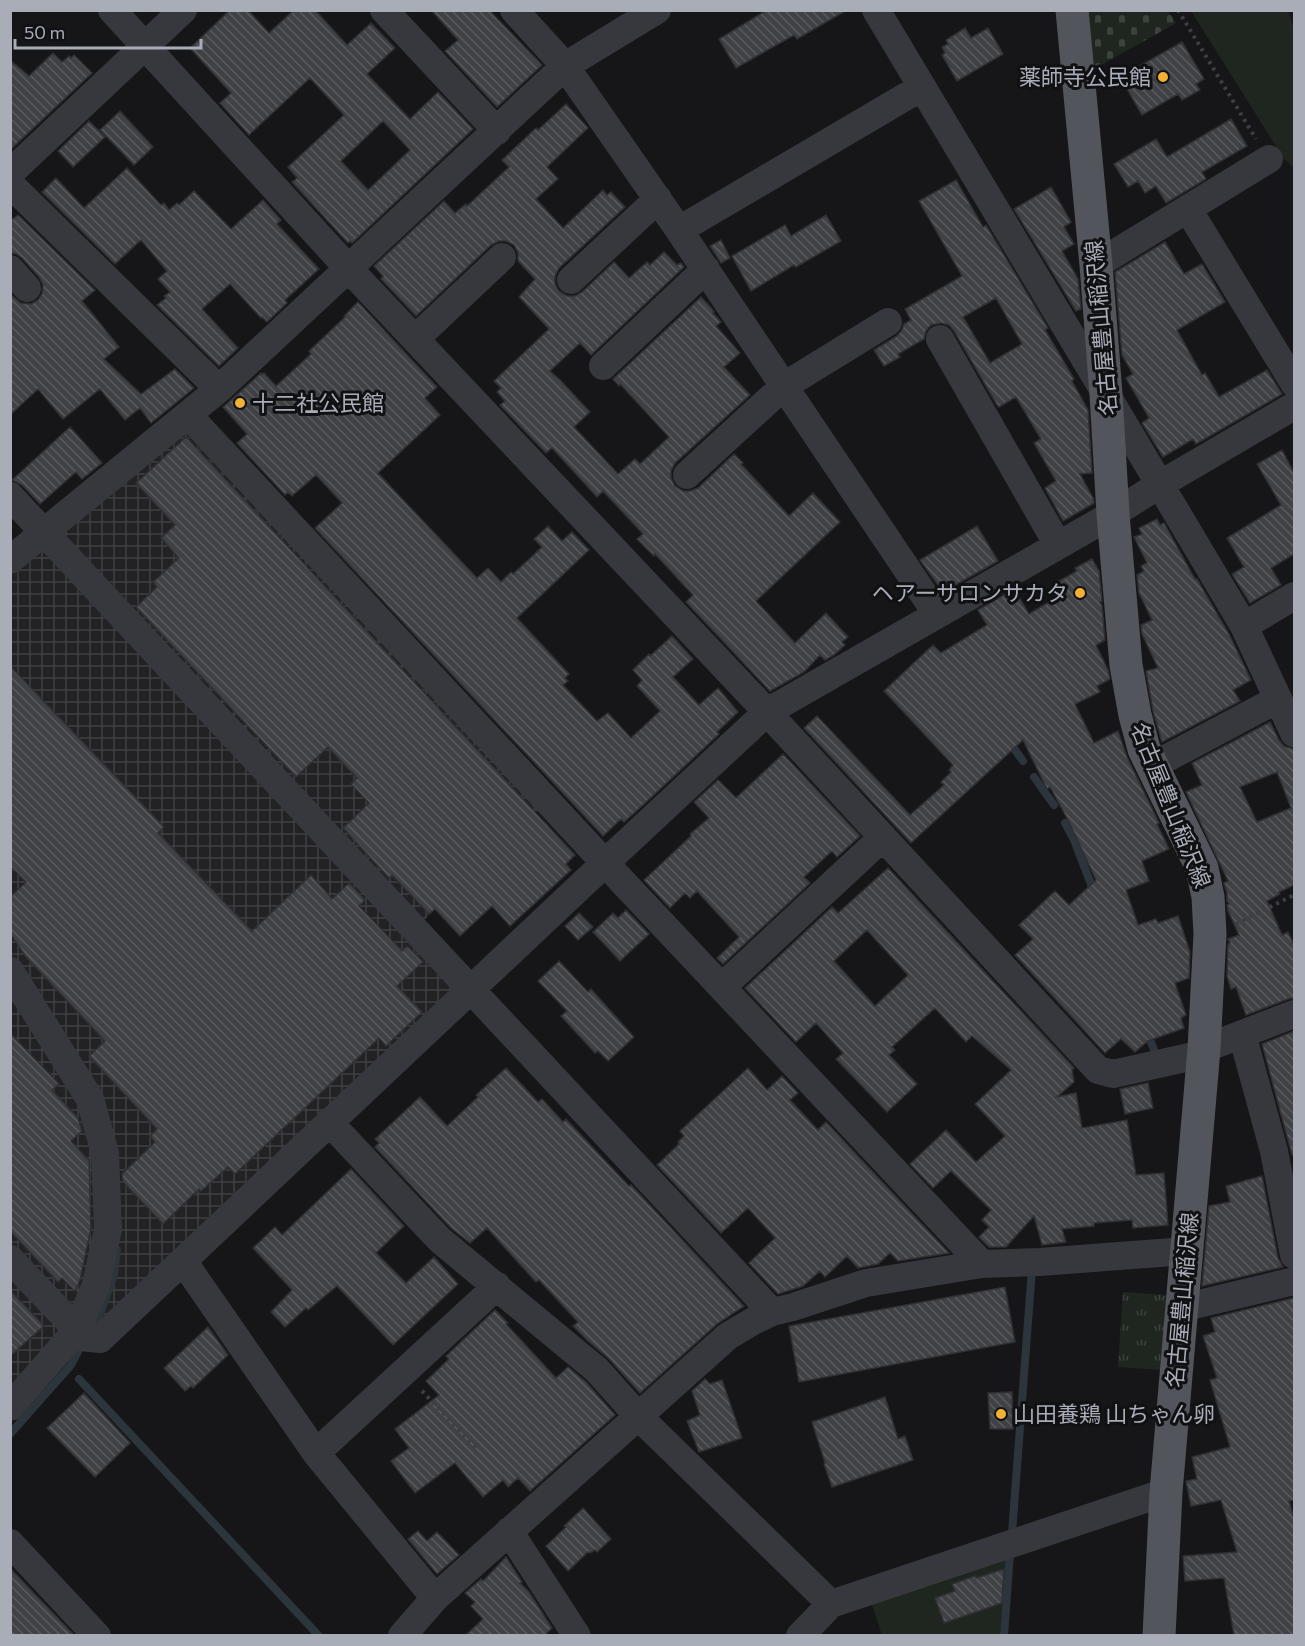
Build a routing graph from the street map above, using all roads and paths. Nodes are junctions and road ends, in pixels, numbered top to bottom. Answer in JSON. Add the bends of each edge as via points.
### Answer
{"nodes":[{"id":1,"x":112,"y":10,"type":"edge"},
{"id":2,"x":183,"y":10,"type":"edge"},
{"id":3,"x":384,"y":10,"type":"edge"},
{"id":4,"x":514,"y":10,"type":"edge"},
{"id":5,"x":657,"y":10,"type":"edge"},
{"id":6,"x":876,"y":10,"type":"edge"},
{"id":7,"x":1072,"y":10,"type":"edge"},
{"id":8,"x":1178,"y":10,"type":"edge"},
{"id":9,"x":145,"y":46,"type":"junction"},
{"id":10,"x":565,"y":66,"type":"junction"},
{"id":11,"x":922,"y":87,"type":"junction"},
{"id":12,"x":497,"y":131,"type":"junction"},
{"id":13,"x":1269,"y":159,"type":"joint"},
{"id":14,"x":10,"y":173,"type":"edge"},
{"id":15,"x":10,"y":184,"type":"edge"},
{"id":16,"x":658,"y":199,"type":"junction"},
{"id":17,"x":1188,"y":208,"type":"junction"},
{"id":18,"x":679,"y":230,"type":"junction"},
{"id":19,"x":502,"y":257,"type":"dead end"},
{"id":20,"x":1096,"y":265,"type":"junction"},
{"id":21,"x":348,"y":268,"type":"junction"},
{"id":22,"x":706,"y":269,"type":"junction"},
{"id":23,"x":572,"y":280,"type":"dead end"},
{"id":24,"x":888,"y":322,"type":"dead end"},
{"id":25,"x":415,"y":339,"type":"junction"},
{"id":26,"x":940,"y":339,"type":"dead end"},
{"id":27,"x":603,"y":366,"type":"dead end"},
{"id":28,"x":1294,"y":383,"type":"edge"},
{"id":29,"x":784,"y":386,"type":"junction"},
{"id":30,"x":219,"y":389,"type":"junction"},
{"id":31,"x":1106,"y":394,"type":"junction"},
{"id":32,"x":1294,"y":406,"type":"edge"},
{"id":33,"x":188,"y":415,"type":"junction"},
{"id":34,"x":687,"y":475,"type":"dead end"},
{"id":35,"x":1159,"y":485,"type":"junction"},
{"id":36,"x":10,"y":496,"type":"edge"},
{"id":37,"x":1113,"y":514,"type":"junction"},
{"id":38,"x":44,"y":532,"type":"junction"},
{"id":39,"x":1058,"y":545,"type":"junction"},
{"id":40,"x":10,"y":560,"type":"edge"},
{"id":41,"x":1294,"y":596,"type":"edge"},
{"id":42,"x":937,"y":614,"type":"junction"},
{"id":43,"x":1244,"y":626,"type":"junction"},
{"id":44,"x":1282,"y":687,"type":"edge"},
{"id":45,"x":767,"y":712,"type":"junction"},
{"id":46,"x":1294,"y":733,"type":"edge"},
{"id":47,"x":1152,"y":766,"type":"junction"},
{"id":48,"x":883,"y":837,"type":"junction"},
{"id":49,"x":604,"y":863,"type":"junction"},
{"id":50,"x":1294,"y":895,"type":"edge"},
{"id":51,"x":1210,"y":934,"type":"junction"},
{"id":52,"x":10,"y":971,"type":"edge"},
{"id":53,"x":722,"y":987,"type":"junction"},
{"id":54,"x":471,"y":988,"type":"junction"},
{"id":55,"x":1294,"y":1014,"type":"edge"},
{"id":56,"x":1242,"y":1034,"type":"junction"},
{"id":57,"x":1204,"y":1051,"type":"junction"},
{"id":58,"x":329,"y":1122,"type":"junction"},
{"id":59,"x":1186,"y":1251,"type":"junction"},
{"id":60,"x":1294,"y":1255,"type":"edge"},
{"id":61,"x":10,"y":1259,"type":"edge"},
{"id":62,"x":183,"y":1261,"type":"junction"},
{"id":63,"x":982,"y":1264,"type":"junction"},
{"id":64,"x":1294,"y":1281,"type":"edge"},
{"id":65,"x":497,"y":1286,"type":"junction"},
{"id":66,"x":1182,"y":1308,"type":"junction"},
{"id":67,"x":772,"y":1312,"type":"junction"},
{"id":68,"x":83,"y":1335,"type":"junction"},
{"id":69,"x":404,"y":1372,"type":"junction"},
{"id":70,"x":10,"y":1407,"type":"edge"},
{"id":71,"x":638,"y":1416,"type":"junction"},
{"id":72,"x":477,"y":1449,"type":"dead end"},
{"id":73,"x":316,"y":1453,"type":"junction"},
{"id":74,"x":1166,"y":1492,"type":"junction"},
{"id":75,"x":509,"y":1532,"type":"junction"},
{"id":76,"x":10,"y":1543,"type":"edge"},
{"id":77,"x":435,"y":1598,"type":"junction"},
{"id":78,"x":831,"y":1604,"type":"junction"},
{"id":79,"x":97,"y":1635,"type":"edge"},
{"id":80,"x":402,"y":1635,"type":"edge"},
{"id":81,"x":577,"y":1635,"type":"edge"},
{"id":82,"x":800,"y":1635,"type":"edge"},
{"id":83,"x":1159,"y":1635,"type":"edge"}],
"edges":[{"from":1,"to":9,"type":"street"},
{"from":2,"to":9,"type":"street"},
{"from":3,"to":12,"type":"street"},
{"from":4,"to":10,"type":"street"},
{"from":5,"to":10,"type":"street"},
{"from":6,"to":11,"type":"street"},
{"from":7,"to":20,"type":"main road","name":"名古屋豊山稲沢線"},
{"from":8,"to":13,"type":"path"},
{"from":9,"to":14,"type":"street"},
{"from":9,"to":21,"type":"street"},
{"from":10,"to":12,"type":"street"},
{"from":10,"to":16,"type":"street"},
{"from":11,"to":18,"type":"street"},
{"from":11,"to":31,"type":"street"},
{"from":12,"to":21,"type":"street"},
{"from":13,"to":17,"type":"street"},
{"from":15,"to":30,"type":"street"},
{"from":16,"to":18,"type":"street"},
{"from":16,"to":23,"type":"street"},
{"from":17,"to":20,"type":"street"},
{"from":17,"to":28,"type":"street"},
{"from":18,"to":22,"type":"street"},
{"from":19,"to":25,"type":"street"},
{"from":20,"to":31,"type":"main road","name":"名古屋豊山稲沢線"},
{"from":21,"to":25,"type":"street"},
{"from":21,"to":30,"type":"street"},
{"from":22,"to":27,"type":"street"},
{"from":22,"to":29,"type":"street"},
{"from":24,"to":29,"type":"street"},
{"from":25,"to":45,"type":"street"},
{"from":26,"to":39,"type":"street"},
{"from":29,"to":34,"type":"street"},
{"from":29,"to":42,"type":"street"},
{"from":30,"to":33,"type":"street"},
{"from":31,"to":35,"type":"street"},
{"from":31,"to":37,"type":"main road","name":"名古屋豊山稲沢線"},
{"from":32,"to":35,"type":"street"},
{"from":33,"to":38,"type":"street"},
{"from":33,"to":49,"type":"street"},
{"from":35,"to":37,"type":"street"},
{"from":35,"to":43,"type":"street"},
{"from":36,"to":38,"type":"street"},
{"from":37,"to":39,"type":"street"},
{"from":37,"to":47,"type":"main road","name":"名古屋豊山稲沢線","via":[[1126,664],[1135,715]]},
{"from":38,"to":40,"type":"street"},
{"from":38,"to":54,"type":"street"},
{"from":39,"to":42,"type":"street"},
{"from":41,"to":43,"type":"street"},
{"from":42,"to":45,"type":"street"},
{"from":43,"to":44,"type":"street"},
{"from":44,"to":46,"type":"street"},
{"from":44,"to":47,"type":"street"},
{"from":45,"to":48,"type":"street"},
{"from":45,"to":49,"type":"street"},
{"from":47,"to":51,"type":"main road","name":"名古屋豊山稲沢線","via":[[1202,868]]},
{"from":48,"to":53,"type":"street"},
{"from":48,"to":57,"type":"street","via":[[1098,1070],[1113,1074]]},
{"from":49,"to":53,"type":"street"},
{"from":49,"to":54,"type":"street"},
{"from":50,"to":51,"type":"path"},
{"from":51,"to":57,"type":"main road","name":"名古屋豊山稲沢線"},
{"from":52,"to":68,"type":"street","via":[[90,1099],[105,1153],[108,1229]]},
{"from":53,"to":63,"type":"street"},
{"from":54,"to":58,"type":"street"},
{"from":54,"to":67,"type":"street"},
{"from":55,"to":56,"type":"street"},
{"from":56,"to":57,"type":"street"},
{"from":56,"to":60,"type":"street","via":[[1274,1150]]},
{"from":57,"to":59,"type":"main road","name":"名古屋豊山稲沢線"},
{"from":58,"to":62,"type":"street"},
{"from":58,"to":65,"type":"street","via":[[440,1240]]},
{"from":59,"to":63,"type":"street"},
{"from":59,"to":66,"type":"main road","name":"名古屋豊山稲沢線"},
{"from":61,"to":68,"type":"street"},
{"from":62,"to":68,"type":"street"},
{"from":62,"to":73,"type":"street"},
{"from":63,"to":67,"type":"street","via":[[866,1283]]},
{"from":64,"to":66,"type":"street"},
{"from":65,"to":69,"type":"street"},
{"from":65,"to":71,"type":"street","via":[[597,1370]]},
{"from":66,"to":74,"type":"main road","name":"名古屋豊山稲沢線"},
{"from":67,"to":71,"type":"street","via":[[728,1336]]},
{"from":68,"to":70,"type":"street"},
{"from":69,"to":72,"type":"path"},
{"from":69,"to":73,"type":"street"},
{"from":71,"to":75,"type":"street"},
{"from":71,"to":78,"type":"street"},
{"from":73,"to":77,"type":"street"},
{"from":74,"to":78,"type":"street"},
{"from":74,"to":83,"type":"main road","name":"名古屋豊山稲沢線"},
{"from":75,"to":77,"type":"street"},
{"from":75,"to":81,"type":"street"},
{"from":76,"to":79,"type":"street"},
{"from":77,"to":80,"type":"street"},
{"from":78,"to":82,"type":"street"}]}
